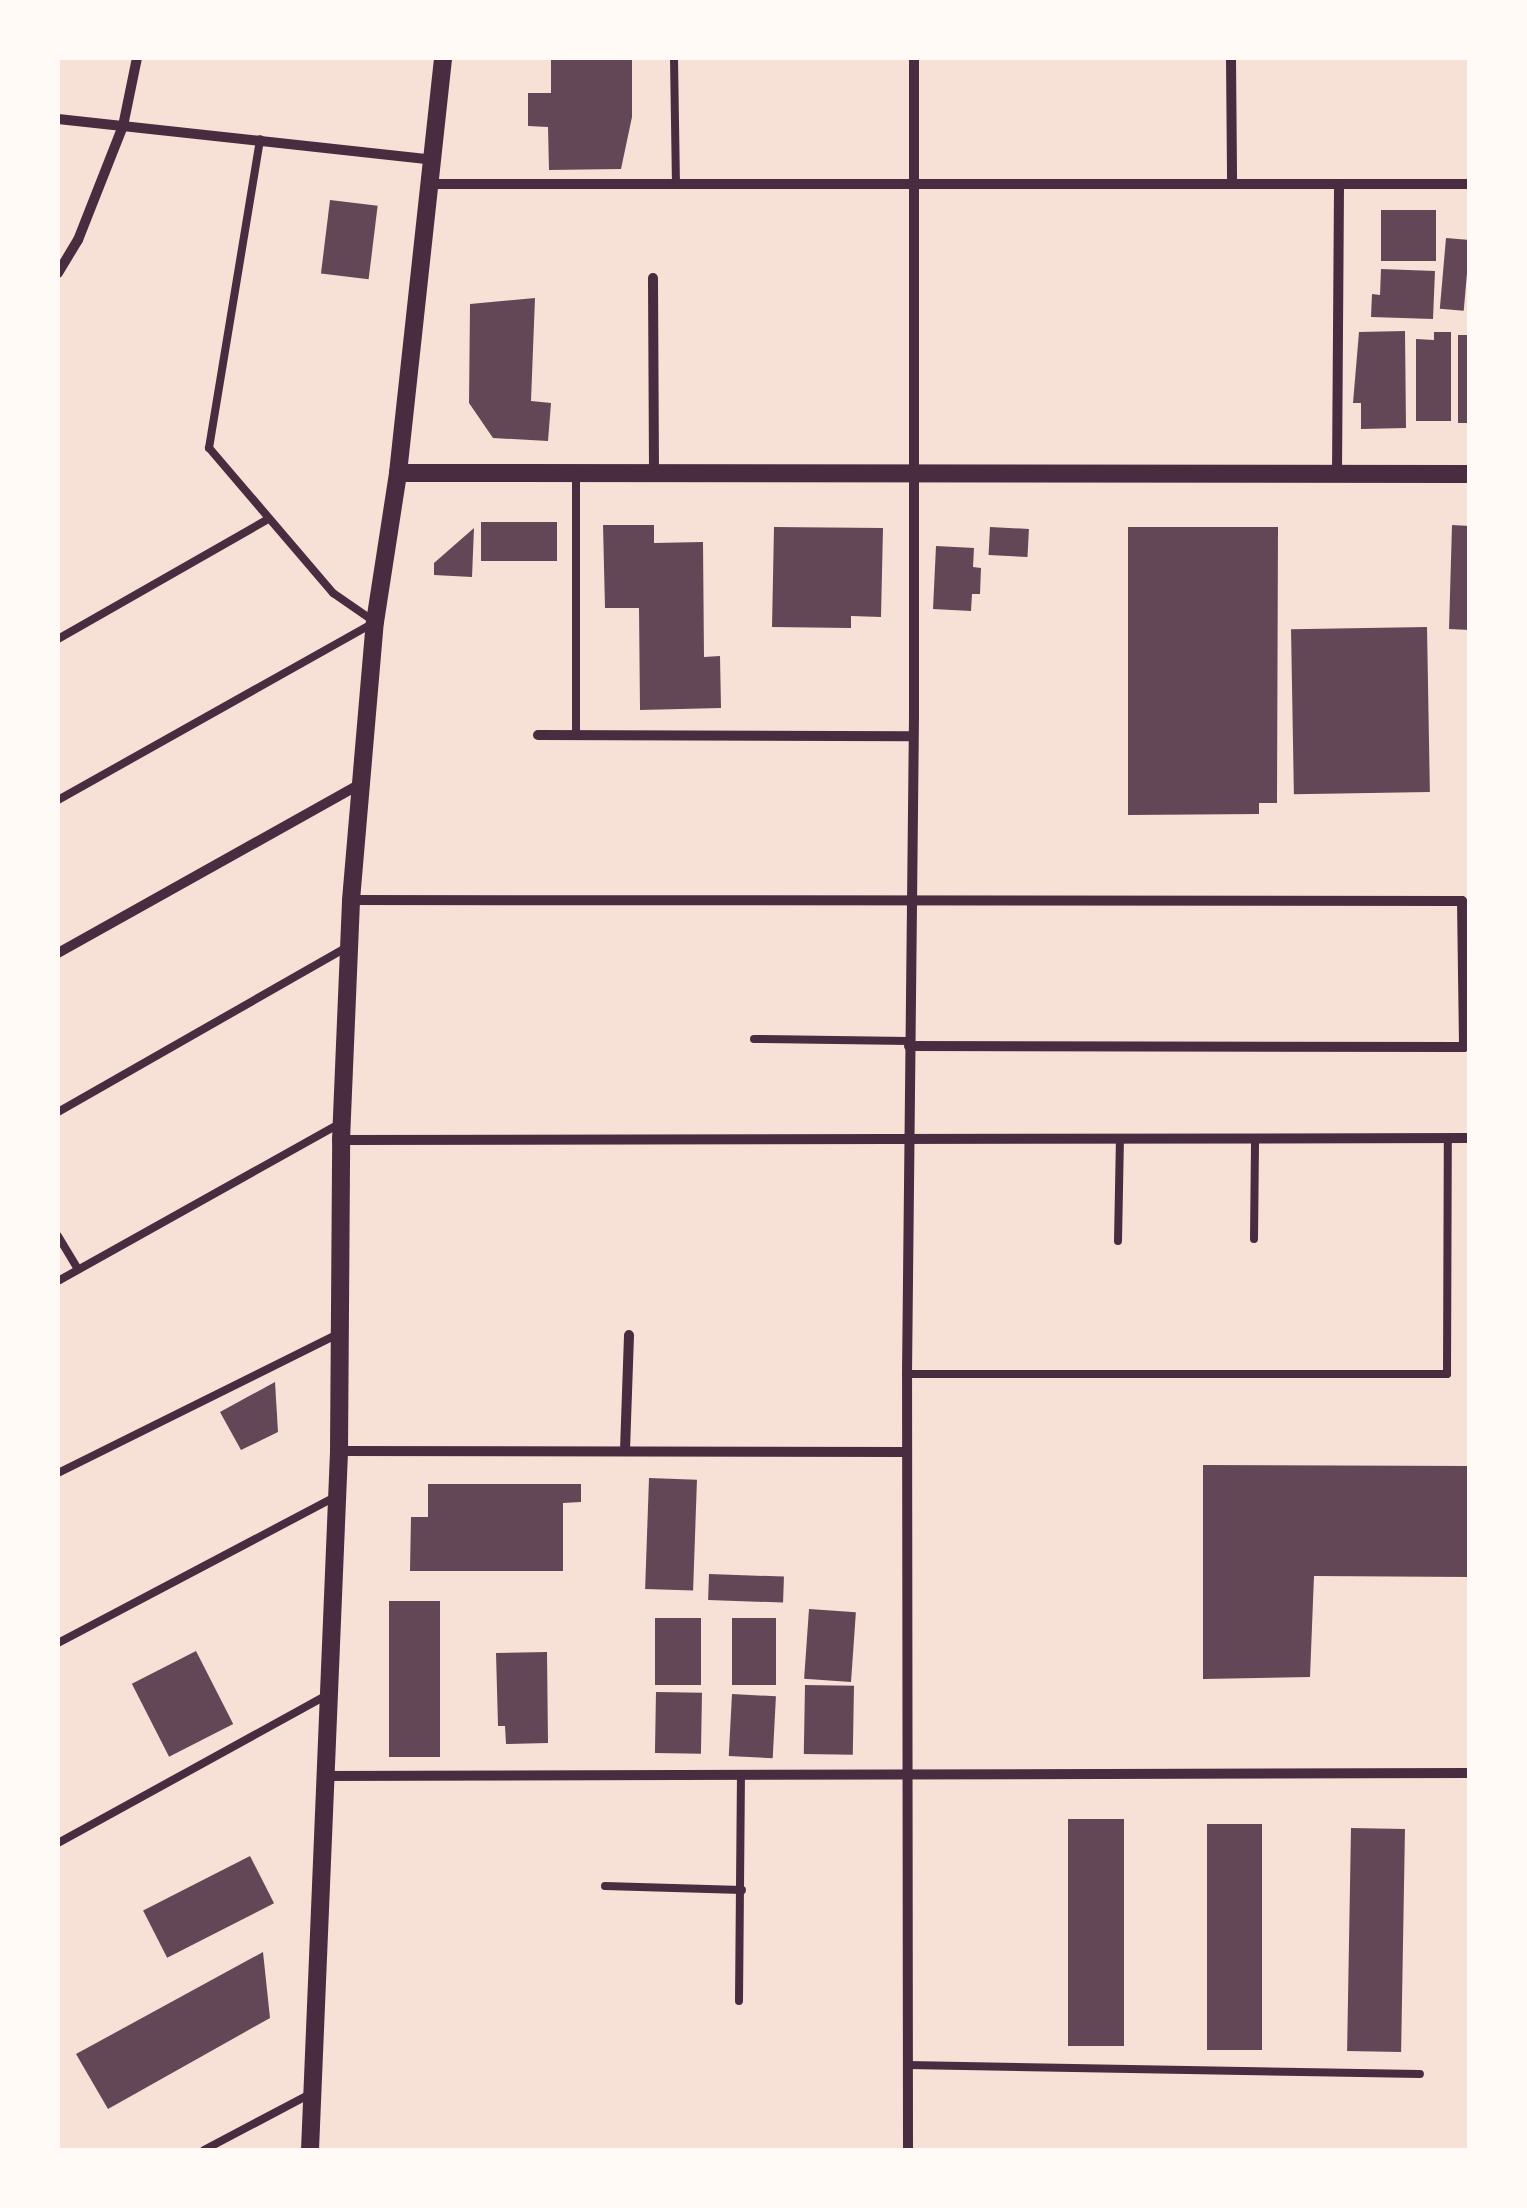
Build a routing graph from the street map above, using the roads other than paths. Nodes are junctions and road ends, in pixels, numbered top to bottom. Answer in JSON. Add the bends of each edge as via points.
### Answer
{"nodes":[{"id":1,"x":136,"y":58,"type":"edge"},
{"id":2,"x":443,"y":58,"type":"edge"},
{"id":3,"x":674,"y":58,"type":"edge"},
{"id":4,"x":914,"y":58,"type":"edge"},
{"id":5,"x":1232,"y":58,"type":"edge"},
{"id":6,"x":58,"y":119,"type":"edge"},
{"id":7,"x":123,"y":126,"type":"junction"},
{"id":8,"x":260,"y":140,"type":"junction"},
{"id":9,"x":434,"y":160,"type":"junction"},
{"id":10,"x":1232,"y":182,"type":"junction"},
{"id":11,"x":430,"y":184,"type":"junction"},
{"id":12,"x":676,"y":184,"type":"junction"},
{"id":13,"x":916,"y":184,"type":"junction"},
{"id":14,"x":1470,"y":184,"type":"edge"},
{"id":15,"x":1339,"y":185,"type":"junction"},
{"id":16,"x":58,"y":273,"type":"edge"},
{"id":17,"x":653,"y":278,"type":"dead end"},
{"id":18,"x":398,"y":473,"type":"junction"},
{"id":19,"x":576,"y":474,"type":"junction"},
{"id":20,"x":654,"y":474,"type":"junction"},
{"id":21,"x":1337,"y":474,"type":"junction"},
{"id":22,"x":1470,"y":474,"type":"edge"},
{"id":23,"x":915,"y":476,"type":"junction"},
{"id":24,"x":267,"y":520,"type":"junction"},
{"id":25,"x":375,"y":622,"type":"junction"},
{"id":26,"x":58,"y":638,"type":"edge"},
{"id":27,"x":576,"y":732,"type":"junction"},
{"id":28,"x":538,"y":735,"type":"dead end"},
{"id":29,"x":912,"y":736,"type":"junction"},
{"id":30,"x":361,"y":783,"type":"junction"},
{"id":31,"x":58,"y":800,"type":"edge"},
{"id":32,"x":351,"y":900,"type":"junction"},
{"id":33,"x":910,"y":901,"type":"junction"},
{"id":34,"x":350,"y":946,"type":"junction"},
{"id":35,"x":58,"y":953,"type":"edge"},
{"id":36,"x":754,"y":1039,"type":"dead end"},
{"id":37,"x":909,"y":1043,"type":"junction"},
{"id":38,"x":58,"y":1112,"type":"edge"},
{"id":39,"x":341,"y":1131,"type":"junction"},
{"id":40,"x":1120,"y":1138,"type":"junction"},
{"id":41,"x":1255,"y":1138,"type":"junction"},
{"id":42,"x":1448,"y":1138,"type":"junction"},
{"id":43,"x":1470,"y":1138,"type":"edge"},
{"id":44,"x":908,"y":1140,"type":"junction"},
{"id":45,"x":58,"y":1236,"type":"edge"},
{"id":46,"x":1254,"y":1239,"type":"dead end"},
{"id":47,"x":1118,"y":1241,"type":"dead end"},
{"id":48,"x":78,"y":1269,"type":"junction"},
{"id":49,"x":58,"y":1281,"type":"edge"},
{"id":50,"x":340,"y":1334,"type":"junction"},
{"id":51,"x":629,"y":1335,"type":"dead end"},
{"id":52,"x":907,"y":1374,"type":"junction"},
{"id":53,"x":625,"y":1450,"type":"junction"},
{"id":54,"x":339,"y":1451,"type":"junction"},
{"id":55,"x":907,"y":1452,"type":"junction"},
{"id":56,"x":58,"y":1473,"type":"edge"},
{"id":57,"x":335,"y":1497,"type":"junction"},
{"id":58,"x":58,"y":1643,"type":"edge"},
{"id":59,"x":326,"y":1695,"type":"junction"},
{"id":60,"x":1470,"y":1773,"type":"edge"},
{"id":61,"x":910,"y":1775,"type":"junction"},
{"id":62,"x":323,"y":1776,"type":"junction"},
{"id":63,"x":740,"y":1778,"type":"junction"},
{"id":64,"x":58,"y":1843,"type":"edge"},
{"id":65,"x":605,"y":1886,"type":"dead end"},
{"id":66,"x":742,"y":1890,"type":"junction"},
{"id":67,"x":738,"y":2002,"type":"dead end"},
{"id":68,"x":908,"y":2065,"type":"junction"},
{"id":69,"x":1420,"y":2074,"type":"dead end"},
{"id":70,"x":311,"y":2093,"type":"junction"},
{"id":71,"x":204,"y":2150,"type":"edge"},
{"id":72,"x":310,"y":2150,"type":"edge"},
{"id":73,"x":908,"y":2150,"type":"edge"}],
"edges":[{"from":1,"to":7,"type":"street"},
{"from":2,"to":9,"type":"street"},
{"from":3,"to":12,"type":"lane"},
{"from":4,"to":13,"type":"street"},
{"from":5,"to":10,"type":"street"},
{"from":6,"to":7,"type":"street"},
{"from":7,"to":8,"type":"street"},
{"from":7,"to":16,"type":"street"},
{"from":8,"to":9,"type":"street"},
{"from":8,"to":24,"type":"lane","via":[[209,448]]},
{"from":9,"to":11,"type":"street"},
{"from":10,"to":13,"type":"street"},
{"from":10,"to":15,"type":"street"},
{"from":11,"to":12,"type":"street"},
{"from":11,"to":18,"type":"street"},
{"from":12,"to":13,"type":"street"},
{"from":13,"to":23,"type":"street"},
{"from":14,"to":15,"type":"street"},
{"from":15,"to":21,"type":"street"},
{"from":17,"to":20,"type":"street"},
{"from":18,"to":19,"type":"street"},
{"from":18,"to":25,"type":"street"},
{"from":19,"to":20,"type":"street"},
{"from":19,"to":27,"type":"lane"},
{"from":20,"to":23,"type":"street"},
{"from":21,"to":22,"type":"street"},
{"from":21,"to":23,"type":"street"},
{"from":23,"to":29,"type":"street"},
{"from":24,"to":25,"type":"lane","via":[[333,592]]},
{"from":24,"to":26,"type":"lane"},
{"from":25,"to":30,"type":"street"},
{"from":25,"to":31,"type":"lane"},
{"from":27,"to":28,"type":"street"},
{"from":27,"to":29,"type":"street"},
{"from":29,"to":33,"type":"street"},
{"from":30,"to":32,"type":"street"},
{"from":30,"to":35,"type":"street"},
{"from":32,"to":33,"type":"street"},
{"from":32,"to":34,"type":"street"},
{"from":33,"to":37,"type":"street"},
{"from":33,"to":37,"type":"street","via":[[1462,901],[1464,1047]]},
{"from":34,"to":38,"type":"lane"},
{"from":34,"to":39,"type":"street"},
{"from":36,"to":37,"type":"lane"},
{"from":37,"to":44,"type":"street"},
{"from":39,"to":44,"type":"street"},
{"from":39,"to":48,"type":"lane"},
{"from":39,"to":50,"type":"street"},
{"from":40,"to":41,"type":"street"},
{"from":40,"to":44,"type":"street"},
{"from":40,"to":47,"type":"lane"},
{"from":41,"to":42,"type":"street"},
{"from":41,"to":46,"type":"lane"},
{"from":42,"to":43,"type":"street"},
{"from":42,"to":52,"type":"lane","via":[[1448,1374]]},
{"from":44,"to":52,"type":"street"},
{"from":45,"to":48,"type":"lane"},
{"from":48,"to":49,"type":"lane"},
{"from":50,"to":54,"type":"street"},
{"from":50,"to":56,"type":"lane"},
{"from":51,"to":53,"type":"street"},
{"from":52,"to":55,"type":"street"},
{"from":53,"to":54,"type":"street"},
{"from":53,"to":55,"type":"street"},
{"from":54,"to":57,"type":"street"},
{"from":55,"to":61,"type":"street"},
{"from":57,"to":58,"type":"lane"},
{"from":57,"to":59,"type":"street"},
{"from":59,"to":62,"type":"street"},
{"from":59,"to":64,"type":"lane"},
{"from":60,"to":61,"type":"street"},
{"from":61,"to":63,"type":"street"},
{"from":61,"to":68,"type":"street"},
{"from":62,"to":63,"type":"street"},
{"from":62,"to":70,"type":"street"},
{"from":63,"to":66,"type":"lane"},
{"from":65,"to":66,"type":"lane"},
{"from":66,"to":67,"type":"lane"},
{"from":68,"to":69,"type":"lane"},
{"from":68,"to":73,"type":"street"},
{"from":70,"to":71,"type":"lane"},
{"from":70,"to":72,"type":"street"}]}
